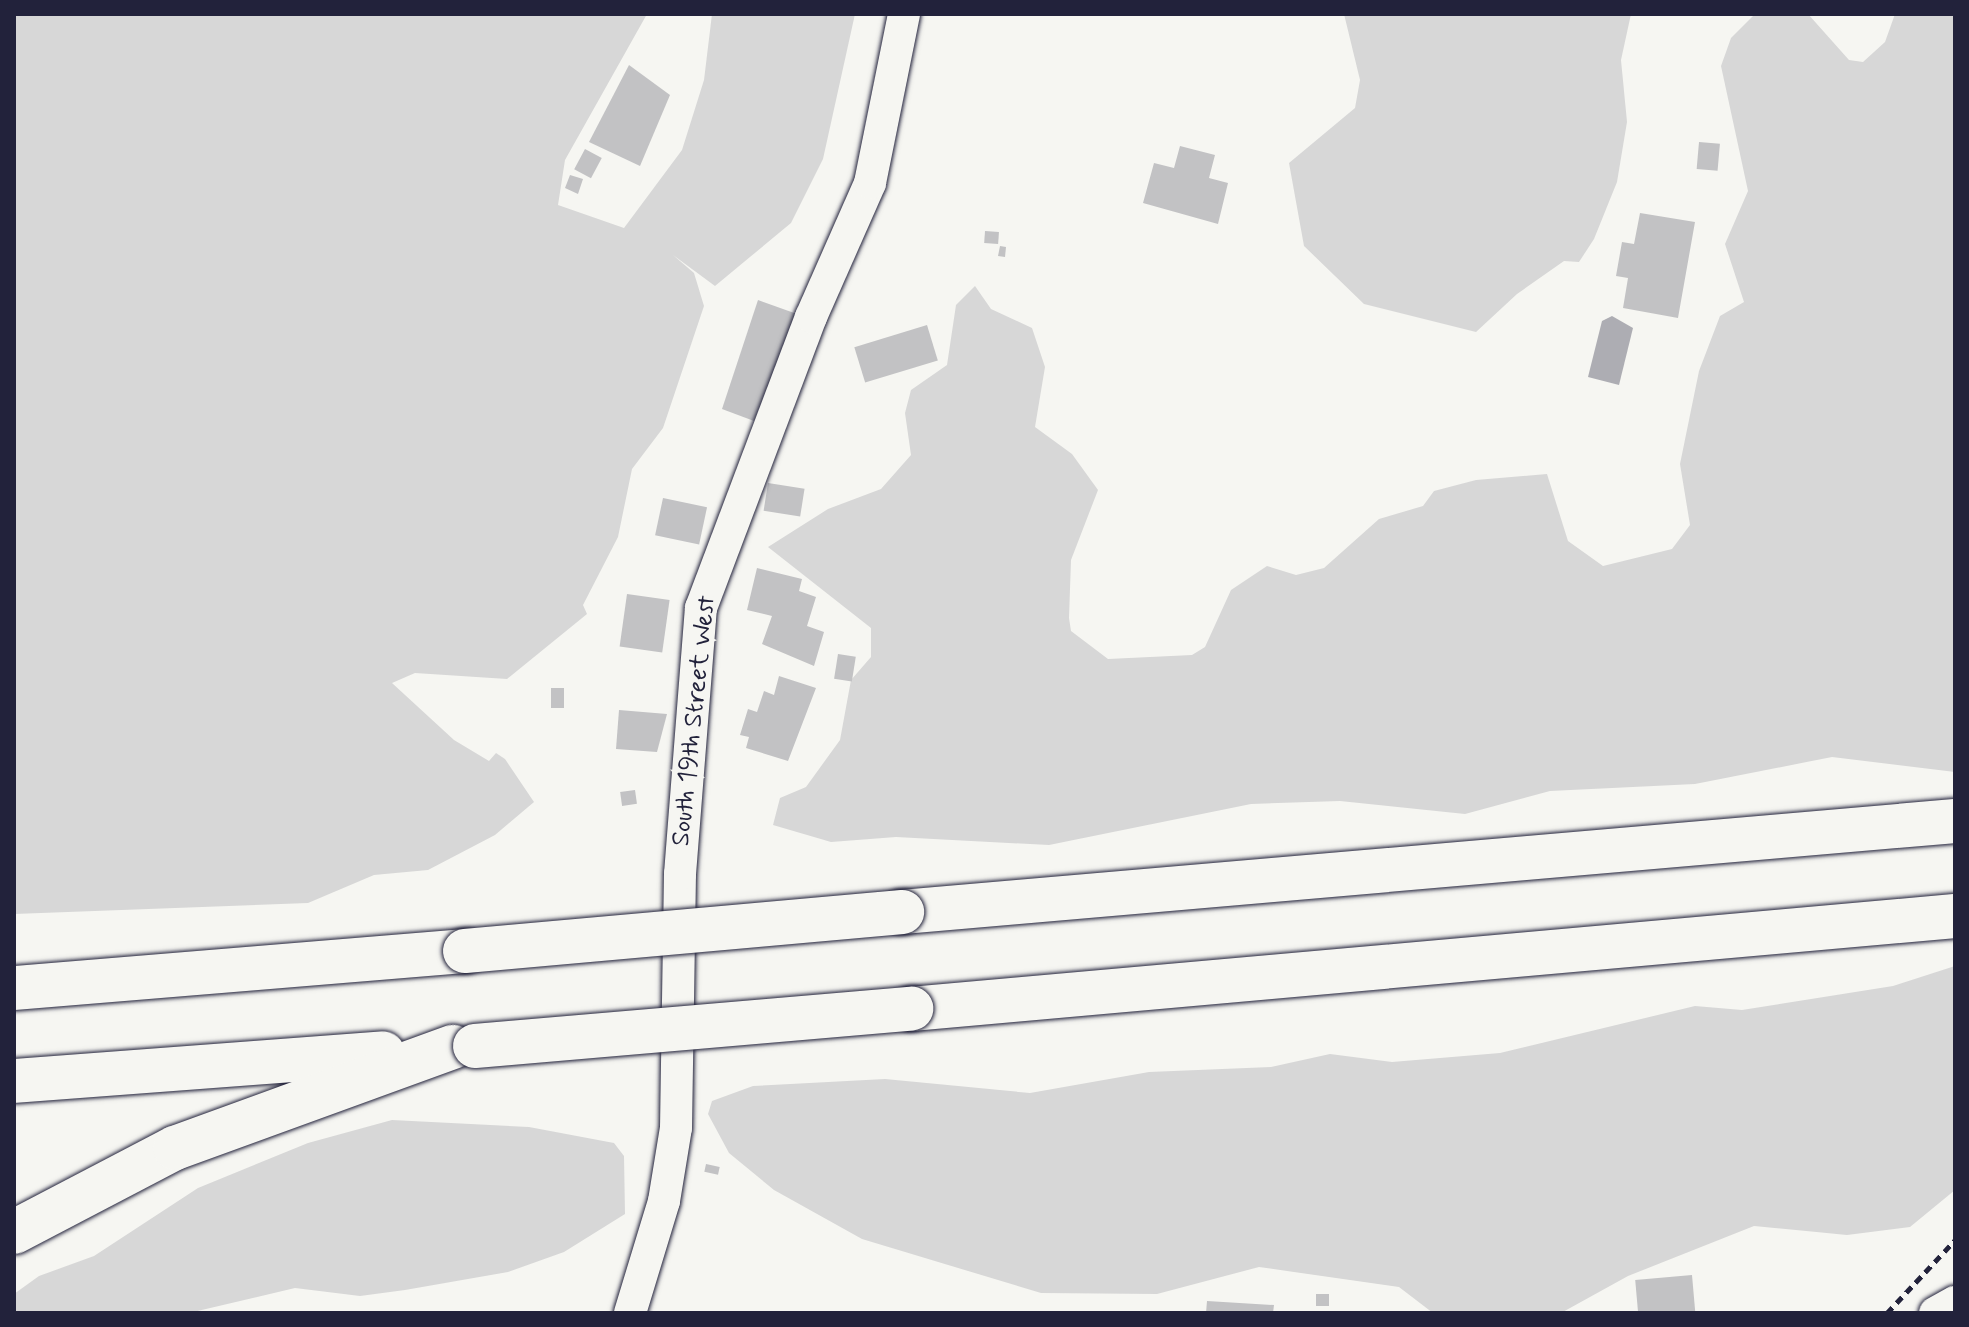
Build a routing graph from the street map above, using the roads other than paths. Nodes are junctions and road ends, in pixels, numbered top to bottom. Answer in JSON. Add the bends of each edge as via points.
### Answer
{"nodes":[{"id":1,"x":904,"y":14,"type":"edge"},
{"id":2,"x":1955,"y":821,"type":"edge"},
{"id":3,"x":1955,"y":916,"type":"edge"},
{"id":4,"x":14,"y":988,"type":"edge"},
{"id":5,"x":464,"y":1046,"type":"junction"},
{"id":6,"x":14,"y":1081,"type":"edge"},
{"id":7,"x":14,"y":1232,"type":"edge"},
{"id":8,"x":1955,"y":1302,"type":"edge"},
{"id":9,"x":630,"y":1313,"type":"edge"},
{"id":10,"x":1935,"y":1313,"type":"edge"}],
"edges":[{"from":1,"to":9,"type":"street","name":"South 19th Street West","via":[[870,183],[811,317],[701,608],[680,874],[676,1128],[664,1201]]},
{"from":2,"to":4,"type":"highway","bridge":true},
{"from":3,"to":5,"type":"highway","bridge":true},
{"from":5,"to":6,"type":"highway"},
{"from":5,"to":7,"type":"highway","via":[[175,1148]]},
{"from":8,"to":10,"type":"street"}]}
